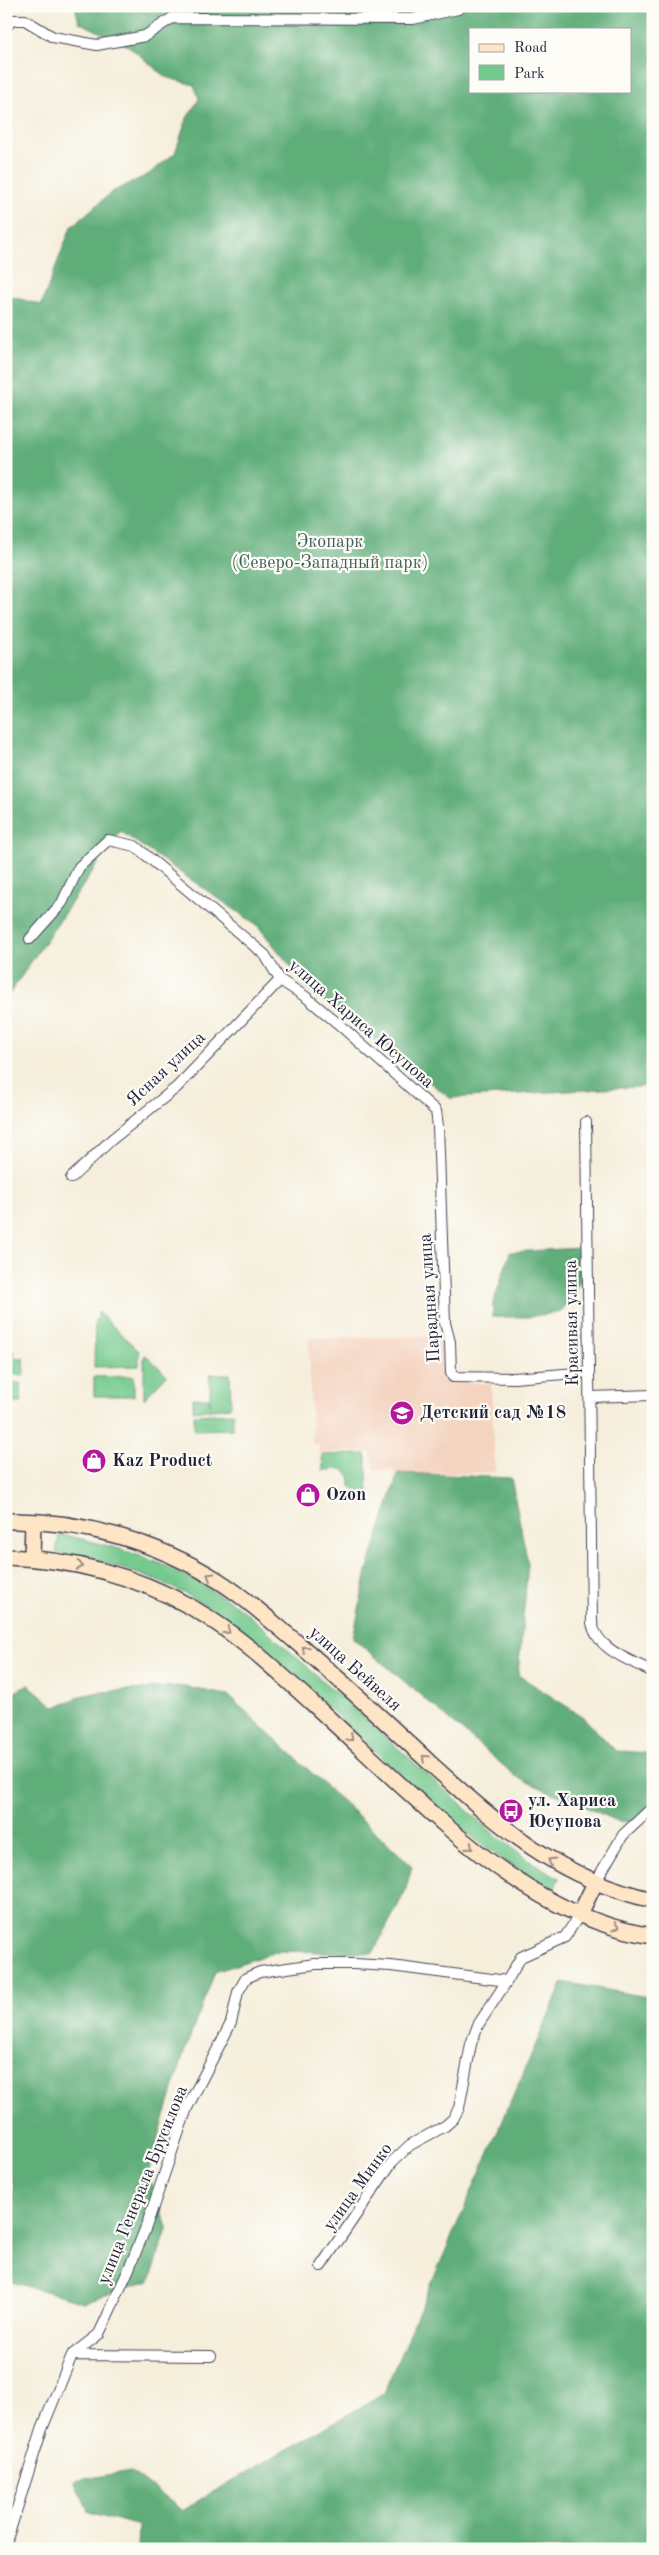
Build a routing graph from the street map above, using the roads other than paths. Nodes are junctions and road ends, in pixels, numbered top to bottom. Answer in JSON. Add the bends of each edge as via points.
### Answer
{"nodes":[{"id":1,"x":462,"y":6,"type":"edge"},
{"id":2,"x":6,"y":27,"type":"edge"},
{"id":3,"x":30,"y":939,"type":"dead end"},
{"id":4,"x":280,"y":980,"type":"junction"},
{"id":5,"x":436,"y":1110,"type":"joint"},
{"id":6,"x":586,"y":1122,"type":"dead end"},
{"id":7,"x":71,"y":1178,"type":"dead end"},
{"id":8,"x":589,"y":1372,"type":"junction"},
{"id":9,"x":653,"y":1395,"type":"edge"},
{"id":10,"x":590,"y":1396,"type":"junction"},
{"id":11,"x":6,"y":1521,"type":"edge"},
{"id":12,"x":33,"y":1522,"type":"junction"},
{"id":13,"x":6,"y":1557,"type":"edge"},
{"id":14,"x":32,"y":1558,"type":"junction"},
{"id":15,"x":653,"y":1672,"type":"edge"},
{"id":16,"x":653,"y":1807,"type":"edge"},
{"id":17,"x":595,"y":1883,"type":"junction"},
{"id":18,"x":653,"y":1900,"type":"edge"},
{"id":19,"x":580,"y":1914,"type":"junction"},
{"id":20,"x":653,"y":1936,"type":"edge"},
{"id":21,"x":507,"y":1981,"type":"junction"},
{"id":22,"x":321,"y":2266,"type":"dead end"},
{"id":23,"x":72,"y":2354,"type":"junction"},
{"id":24,"x":211,"y":2356,"type":"dead end"},
{"id":25,"x":6,"y":2543,"type":"edge"}],
"edges":[{"from":1,"to":2,"type":"street","via":[[413,18],[172,18],[146,36],[97,45],[54,37],[25,20],[12,20]]},
{"from":3,"to":4,"type":"street","name":"улица Хариса Юсупова","via":[[62,903],[79,867],[108,840],[135,846],[265,955]]},
{"from":4,"to":5,"type":"street","name":"улица Хариса Юсупова","via":[[306,997]]},
{"from":4,"to":7,"type":"street","name":"Ясная улица","via":[[177,1087]]},
{"from":5,"to":8,"type":"street","name":"Парадная улица","via":[[445,1323],[453,1377]]},
{"from":6,"to":8,"type":"street","name":"Красивая улица"},
{"from":8,"to":10,"type":"street","name":"Красивая улица"},
{"from":9,"to":10,"type":"street"},
{"from":10,"to":15,"type":"street","name":"Красивая улица","via":[[594,1631],[603,1644]]},
{"from":11,"to":12,"type":"main road","name":"улица Бейвеля"},
{"from":12,"to":14,"type":"main road"},
{"from":17,"to":12,"type":"main road","name":"улица Бейвеля","one_way":true,"via":[[546,1858],[485,1813],[332,1673],[249,1602],[219,1581],[143,1544],[70,1525]]},
{"from":13,"to":14,"type":"main road"},
{"from":14,"to":19,"type":"main road","one_way":true,"via":[[76,1565],[132,1580],[172,1597],[210,1619],[264,1660],[473,1849],[533,1891]]},
{"from":16,"to":17,"type":"street","via":[[623,1835]]},
{"from":17,"to":18,"type":"main road","name":"улица Бейвеля"},
{"from":17,"to":19,"type":"main road"},
{"from":19,"to":20,"type":"main road","one_way":true,"via":[[617,1928]]},
{"from":19,"to":21,"type":"street","via":[[565,1937],[520,1957]]},
{"from":21,"to":22,"type":"street","name":"улица Минко","via":[[478,2025],[471,2044],[459,2108],[453,2119],[410,2145],[392,2162]]},
{"from":21,"to":23,"type":"street","name":"улица Генерала Брусилова","via":[[391,1966],[344,1964],[315,1964],[260,1972],[246,1978],[238,1992],[231,2023],[187,2108],[146,2227],[99,2334]]},
{"from":23,"to":24,"type":"street"},
{"from":23,"to":25,"type":"street","via":[[42,2429]]}]}
